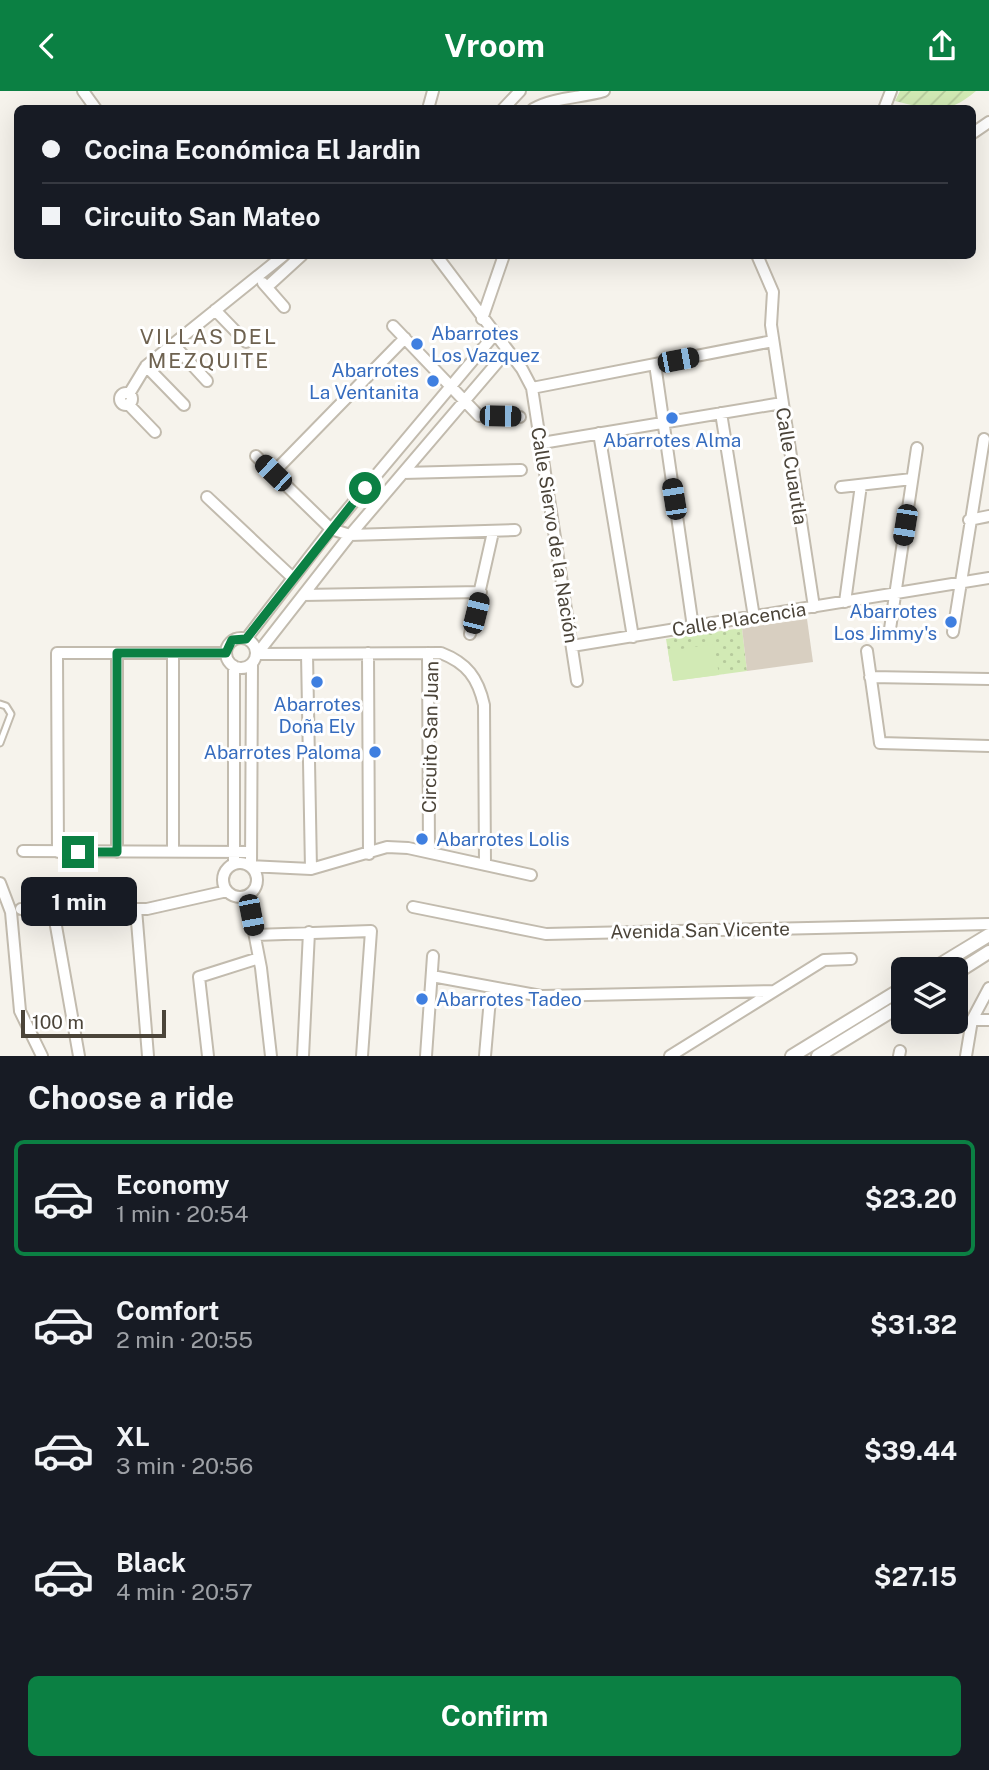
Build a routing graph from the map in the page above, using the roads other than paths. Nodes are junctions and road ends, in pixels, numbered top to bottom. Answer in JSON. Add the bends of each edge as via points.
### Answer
{"nodes":[{"id":1,"x":604,"y":91,"type":"edge"},
{"id":2,"x":540,"y":105,"type":"edge"},
{"id":3,"x":279,"y":259,"type":"edge"},
{"id":4,"x":298,"y":259,"type":"edge"},
{"id":5,"x":439,"y":259,"type":"edge"},
{"id":6,"x":503,"y":259,"type":"edge"},
{"id":7,"x":759,"y":259,"type":"edge"},
{"id":8,"x":257,"y":277,"type":"junction"},
{"id":9,"x":267,"y":287,"type":"junction"},
{"id":10,"x":285,"y":307,"type":"dead end"},
{"id":11,"x":215,"y":310,"type":"junction"},
{"id":12,"x":482,"y":319,"type":"junction"},
{"id":13,"x":393,"y":326,"type":"dead end"},
{"id":14,"x":495,"y":335,"type":"junction"},
{"id":15,"x":405,"y":338,"type":"junction"},
{"id":16,"x":773,"y":341,"type":"junction"},
{"id":17,"x":246,"y":342,"type":"dead end"},
{"id":18,"x":173,"y":344,"type":"junction"},
{"id":19,"x":507,"y":351,"type":"junction"},
{"id":20,"x":655,"y":364,"type":"junction"},
{"id":21,"x":146,"y":366,"type":"junction"},
{"id":22,"x":207,"y":381,"type":"dead end"},
{"id":23,"x":451,"y":386,"type":"junction"},
{"id":24,"x":532,"y":388,"type":"junction"},
{"id":25,"x":465,"y":400,"type":"junction"},
{"id":26,"x":782,"y":403,"type":"junction"},
{"id":27,"x":184,"y":405,"type":"dead end"},
{"id":28,"x":721,"y":413,"type":"junction"},
{"id":29,"x":520,"y":417,"type":"dead end"},
{"id":30,"x":663,"y":423,"type":"junction"},
{"id":31,"x":155,"y":432,"type":"dead end"},
{"id":32,"x":599,"y":433,"type":"junction"},
{"id":33,"x":984,"y":439,"type":"dead end"},
{"id":34,"x":542,"y":443,"type":"junction"},
{"id":35,"x":917,"y":448,"type":"dead end"},
{"id":36,"x":985,"y":454,"type":"edge"},
{"id":37,"x":256,"y":456,"type":"dead end"},
{"id":38,"x":521,"y":470,"type":"dead end"},
{"id":39,"x":273,"y":473,"type":"junction"},
{"id":40,"x":403,"y":473,"type":"junction"},
{"id":41,"x":912,"y":479,"type":"junction"},
{"id":42,"x":861,"y":485,"type":"junction"},
{"id":43,"x":841,"y":487,"type":"dead end"},
{"id":44,"x":206,"y":497,"type":"dead end"},
{"id":45,"x":989,"y":516,"type":"edge"},
{"id":46,"x":970,"y":520,"type":"junction"},
{"id":47,"x":331,"y":529,"type":"junction"},
{"id":48,"x":516,"y":530,"type":"dead end"},
{"id":49,"x":493,"y":532,"type":"junction"},
{"id":50,"x":350,"y":535,"type":"junction"},
{"id":51,"x":293,"y":578,"type":"junction"},
{"id":52,"x":989,"y":579,"type":"edge"},
{"id":53,"x":958,"y":583,"type":"junction"},
{"id":54,"x":481,"y":592,"type":"junction"},
{"id":55,"x":303,"y":594,"type":"junction"},
{"id":56,"x":894,"y":594,"type":"junction"},
{"id":57,"x":845,"y":602,"type":"junction"},
{"id":58,"x":814,"y":607,"type":"junction"},
{"id":59,"x":754,"y":617,"type":"junction"},
{"id":60,"x":692,"y":627,"type":"junction"},
{"id":61,"x":890,"y":629,"type":"dead end"},
{"id":62,"x":953,"y":632,"type":"dead end"},
{"id":63,"x":470,"y":634,"type":"dead end"},
{"id":64,"x":633,"y":637,"type":"junction"},
{"id":65,"x":246,"y":639,"type":"junction"},
{"id":66,"x":572,"y":646,"type":"junction"},
{"id":67,"x":867,"y":651,"type":"dead end"},
{"id":68,"x":117,"y":653,"type":"junction"},
{"id":69,"x":173,"y":653,"type":"junction"},
{"id":70,"x":226,"y":653,"type":"junction"},
{"id":71,"x":368,"y":653,"type":"junction"},
{"id":72,"x":429,"y":653,"type":"junction"},
{"id":73,"x":307,"y":654,"type":"junction"},
{"id":74,"x":254,"y":659,"type":"junction"},
{"id":75,"x":234,"y":666,"type":"junction"},
{"id":76,"x":870,"y":677,"type":"junction"},
{"id":77,"x":989,"y":679,"type":"edge"},
{"id":78,"x":577,"y":681,"type":"dead end"},
{"id":79,"x":0,"y":704,"type":"edge"},
{"id":80,"x":0,"y":743,"type":"edge"},
{"id":81,"x":989,"y":746,"type":"edge"},
{"id":82,"x":234,"y":761,"type":"junction"},
{"id":83,"x":252,"y":761,"type":"junction"},
{"id":84,"x":23,"y":851,"type":"dead end"},
{"id":85,"x":58,"y":852,"type":"junction"},
{"id":86,"x":117,"y":852,"type":"junction"},
{"id":87,"x":173,"y":852,"type":"junction"},
{"id":88,"x":251,"y":852,"type":"junction"},
{"id":89,"x":429,"y":852,"type":"junction"},
{"id":90,"x":369,"y":853,"type":"junction"},
{"id":91,"x":234,"y":858,"type":"junction"},
{"id":92,"x":485,"y":865,"type":"junction"},
{"id":93,"x":251,"y":866,"type":"junction"},
{"id":94,"x":311,"y":869,"type":"junction"},
{"id":95,"x":531,"y":875,"type":"dead end"},
{"id":96,"x":0,"y":883,"type":"edge"},
{"id":97,"x":227,"y":891,"type":"junction"},
{"id":98,"x":247,"y":896,"type":"junction"},
{"id":99,"x":414,"y":907,"type":"dead end"},
{"id":100,"x":21,"y":909,"type":"dead end"},
{"id":101,"x":53,"y":909,"type":"junction"},
{"id":102,"x":136,"y":909,"type":"junction"},
{"id":103,"x":989,"y":924,"type":"edge"},
{"id":104,"x":309,"y":932,"type":"junction"},
{"id":105,"x":255,"y":935,"type":"junction"},
{"id":106,"x":989,"y":935,"type":"edge"},
{"id":107,"x":989,"y":952,"type":"edge"},
{"id":108,"x":433,"y":956,"type":"dead end"},
{"id":109,"x":953,"y":957,"type":"edge"},
{"id":110,"x":259,"y":958,"type":"junction"},
{"id":111,"x":851,"y":959,"type":"dead end"},
{"id":112,"x":968,"y":965,"type":"edge"},
{"id":113,"x":432,"y":976,"type":"junction"},
{"id":114,"x":491,"y":987,"type":"junction"},
{"id":115,"x":989,"y":988,"type":"edge"},
{"id":116,"x":774,"y":991,"type":"junction"},
{"id":117,"x":891,"y":995,"type":"edge"},
{"id":118,"x":891,"y":1011,"type":"edge"},
{"id":119,"x":972,"y":1020,"type":"junction"},
{"id":120,"x":989,"y":1020,"type":"edge"},
{"id":121,"x":42,"y":1056,"type":"edge"},
{"id":122,"x":79,"y":1056,"type":"edge"},
{"id":123,"x":148,"y":1056,"type":"edge"},
{"id":124,"x":208,"y":1056,"type":"edge"},
{"id":125,"x":271,"y":1056,"type":"edge"},
{"id":126,"x":303,"y":1056,"type":"edge"},
{"id":127,"x":362,"y":1056,"type":"edge"},
{"id":128,"x":426,"y":1056,"type":"edge"},
{"id":129,"x":485,"y":1056,"type":"edge"},
{"id":130,"x":670,"y":1056,"type":"edge"},
{"id":131,"x":792,"y":1056,"type":"edge"},
{"id":132,"x":818,"y":1056,"type":"edge"},
{"id":133,"x":966,"y":1056,"type":"edge"}],
"edges":[{"from":1,"to":2,"type":"street"},
{"from":3,"to":8,"type":"street"},
{"from":4,"to":9,"type":"street"},
{"from":5,"to":12,"type":"street"},
{"from":6,"to":12,"type":"street"},
{"from":7,"to":16,"type":"street","name":"Calle Cuautla","via":[[773,292]]},
{"from":8,"to":9,"type":"street"},
{"from":8,"to":11,"type":"street"},
{"from":9,"to":10,"type":"street"},
{"from":11,"to":17,"type":"street"},
{"from":11,"to":18,"type":"street"},
{"from":12,"to":14,"type":"street"},
{"from":13,"to":15,"type":"street"},
{"from":14,"to":19,"type":"street"},
{"from":14,"to":23,"type":"street"},
{"from":15,"to":23,"type":"street"},
{"from":15,"to":39,"type":"street"},
{"from":16,"to":20,"type":"street"},
{"from":16,"to":26,"type":"street","name":"Calle Cuautla"},
{"from":18,"to":21,"type":"street"},
{"from":18,"to":22,"type":"street"},
{"from":19,"to":24,"type":"street"},
{"from":19,"to":25,"type":"street"},
{"from":20,"to":24,"type":"street"},
{"from":20,"to":30,"type":"street"},
{"from":21,"to":27,"type":"street"},
{"from":21,"to":31,"type":"street","via":[[129,399]]},
{"from":23,"to":25,"type":"street"},
{"from":23,"to":47,"type":"street"},
{"from":24,"to":34,"type":"street","name":"Calle Siervo de la Nación"},
{"from":25,"to":29,"type":"street","via":[[479,416]]},
{"from":25,"to":40,"type":"street"},
{"from":26,"to":28,"type":"street"},
{"from":26,"to":58,"type":"street","name":"Calle Cuautla"},
{"from":28,"to":30,"type":"street"},
{"from":28,"to":59,"type":"street"},
{"from":30,"to":32,"type":"street"},
{"from":30,"to":60,"type":"street"},
{"from":32,"to":34,"type":"street"},
{"from":32,"to":64,"type":"street"},
{"from":33,"to":36,"type":"street"},
{"from":34,"to":66,"type":"street","name":"Calle Siervo de la Nación"},
{"from":35,"to":41,"type":"street"},
{"from":36,"to":46,"type":"street"},
{"from":37,"to":39,"type":"street"},
{"from":38,"to":40,"type":"street"},
{"from":39,"to":47,"type":"street"},
{"from":40,"to":50,"type":"street"},
{"from":41,"to":42,"type":"street"},
{"from":41,"to":56,"type":"street"},
{"from":42,"to":43,"type":"street"},
{"from":42,"to":57,"type":"street"},
{"from":44,"to":51,"type":"street"},
{"from":45,"to":46,"type":"street"},
{"from":46,"to":53,"type":"street"},
{"from":47,"to":50,"type":"street"},
{"from":47,"to":51,"type":"street"},
{"from":48,"to":49,"type":"street"},
{"from":49,"to":50,"type":"street"},
{"from":49,"to":54,"type":"street"},
{"from":50,"to":55,"type":"street"},
{"from":51,"to":65,"type":"street"},
{"from":52,"to":53,"type":"street","name":"Calle Placencia"},
{"from":53,"to":56,"type":"street","name":"Calle Placencia"},
{"from":53,"to":62,"type":"street"},
{"from":54,"to":55,"type":"street"},
{"from":54,"to":63,"type":"street"},
{"from":55,"to":74,"type":"street"},
{"from":56,"to":57,"type":"street","name":"Calle Placencia"},
{"from":56,"to":61,"type":"street"},
{"from":57,"to":58,"type":"street","name":"Calle Placencia"},
{"from":58,"to":59,"type":"street","name":"Calle Placencia"},
{"from":59,"to":60,"type":"street","name":"Calle Placencia"},
{"from":60,"to":64,"type":"street","name":"Calle Placencia"},
{"from":64,"to":66,"type":"street","name":"Calle Placencia"},
{"from":65,"to":70,"type":"street","via":[[232,640]]},
{"from":65,"to":74,"type":"street","via":[[255,647]]},
{"from":66,"to":78,"type":"street","name":"Calle Siervo de la Nación"},
{"from":67,"to":76,"type":"street"},
{"from":68,"to":69,"type":"street"},
{"from":68,"to":85,"type":"street","via":[[57,653]]},
{"from":68,"to":86,"type":"street"},
{"from":69,"to":70,"type":"street"},
{"from":69,"to":87,"type":"street"},
{"from":70,"to":75,"type":"street"},
{"from":71,"to":72,"type":"street"},
{"from":71,"to":73,"type":"street"},
{"from":71,"to":90,"type":"street"},
{"from":72,"to":89,"type":"street","name":"Circuito San Juan"},
{"from":72,"to":92,"type":"street","name":"Circuito San Juan","via":[[459,660],[482,696]]},
{"from":73,"to":74,"type":"street"},
{"from":73,"to":94,"type":"street"},
{"from":74,"to":75,"type":"street","via":[[244,668]]},
{"from":74,"to":83,"type":"street"},
{"from":75,"to":82,"type":"street"},
{"from":76,"to":77,"type":"street"},
{"from":76,"to":81,"type":"street","via":[[880,743]]},
{"from":79,"to":80,"type":"lane","via":[[11,714]]},
{"from":82,"to":83,"type":"street"},
{"from":82,"to":91,"type":"street"},
{"from":83,"to":88,"type":"street"},
{"from":84,"to":85,"type":"street"},
{"from":85,"to":86,"type":"street"},
{"from":86,"to":87,"type":"street"},
{"from":87,"to":91,"type":"street"},
{"from":88,"to":91,"type":"street"},
{"from":88,"to":93,"type":"street"},
{"from":89,"to":90,"type":"street","via":[[387,847]]},
{"from":89,"to":92,"type":"street"},
{"from":90,"to":94,"type":"street"},
{"from":91,"to":93,"type":"street"},
{"from":91,"to":97,"type":"street","via":[[223,876]]},
{"from":92,"to":95,"type":"street"},
{"from":93,"to":94,"type":"street"},
{"from":93,"to":98,"type":"street","via":[[257,882]]},
{"from":96,"to":121,"type":"street","via":[[11,912],[20,1011]]},
{"from":97,"to":98,"type":"street","via":[[236,897]]},
{"from":97,"to":102,"type":"street"},
{"from":98,"to":105,"type":"street"},
{"from":99,"to":103,"type":"street","name":"Avenida San Vicente","via":[[546,934]]},
{"from":100,"to":101,"type":"street"},
{"from":101,"to":102,"type":"street"},
{"from":101,"to":122,"type":"street"},
{"from":102,"to":123,"type":"street"},
{"from":104,"to":105,"type":"street"},
{"from":104,"to":126,"type":"street"},
{"from":104,"to":127,"type":"street","via":[[371,931]]},
{"from":105,"to":110,"type":"street"},
{"from":106,"to":109,"type":"street"},
{"from":107,"to":112,"type":"street"},
{"from":108,"to":113,"type":"street"},
{"from":110,"to":124,"type":"street","via":[[199,977]]},
{"from":110,"to":125,"type":"street"},
{"from":111,"to":116,"type":"street","via":[[824,960]]},
{"from":113,"to":114,"type":"street"},
{"from":113,"to":128,"type":"street"},
{"from":114,"to":116,"type":"street","via":[[541,996]]},
{"from":114,"to":129,"type":"street"},
{"from":115,"to":119,"type":"street"},
{"from":116,"to":130,"type":"street"},
{"from":117,"to":131,"type":"street"},
{"from":118,"to":132,"type":"street"},
{"from":119,"to":120,"type":"street"},
{"from":119,"to":133,"type":"street"}]}
